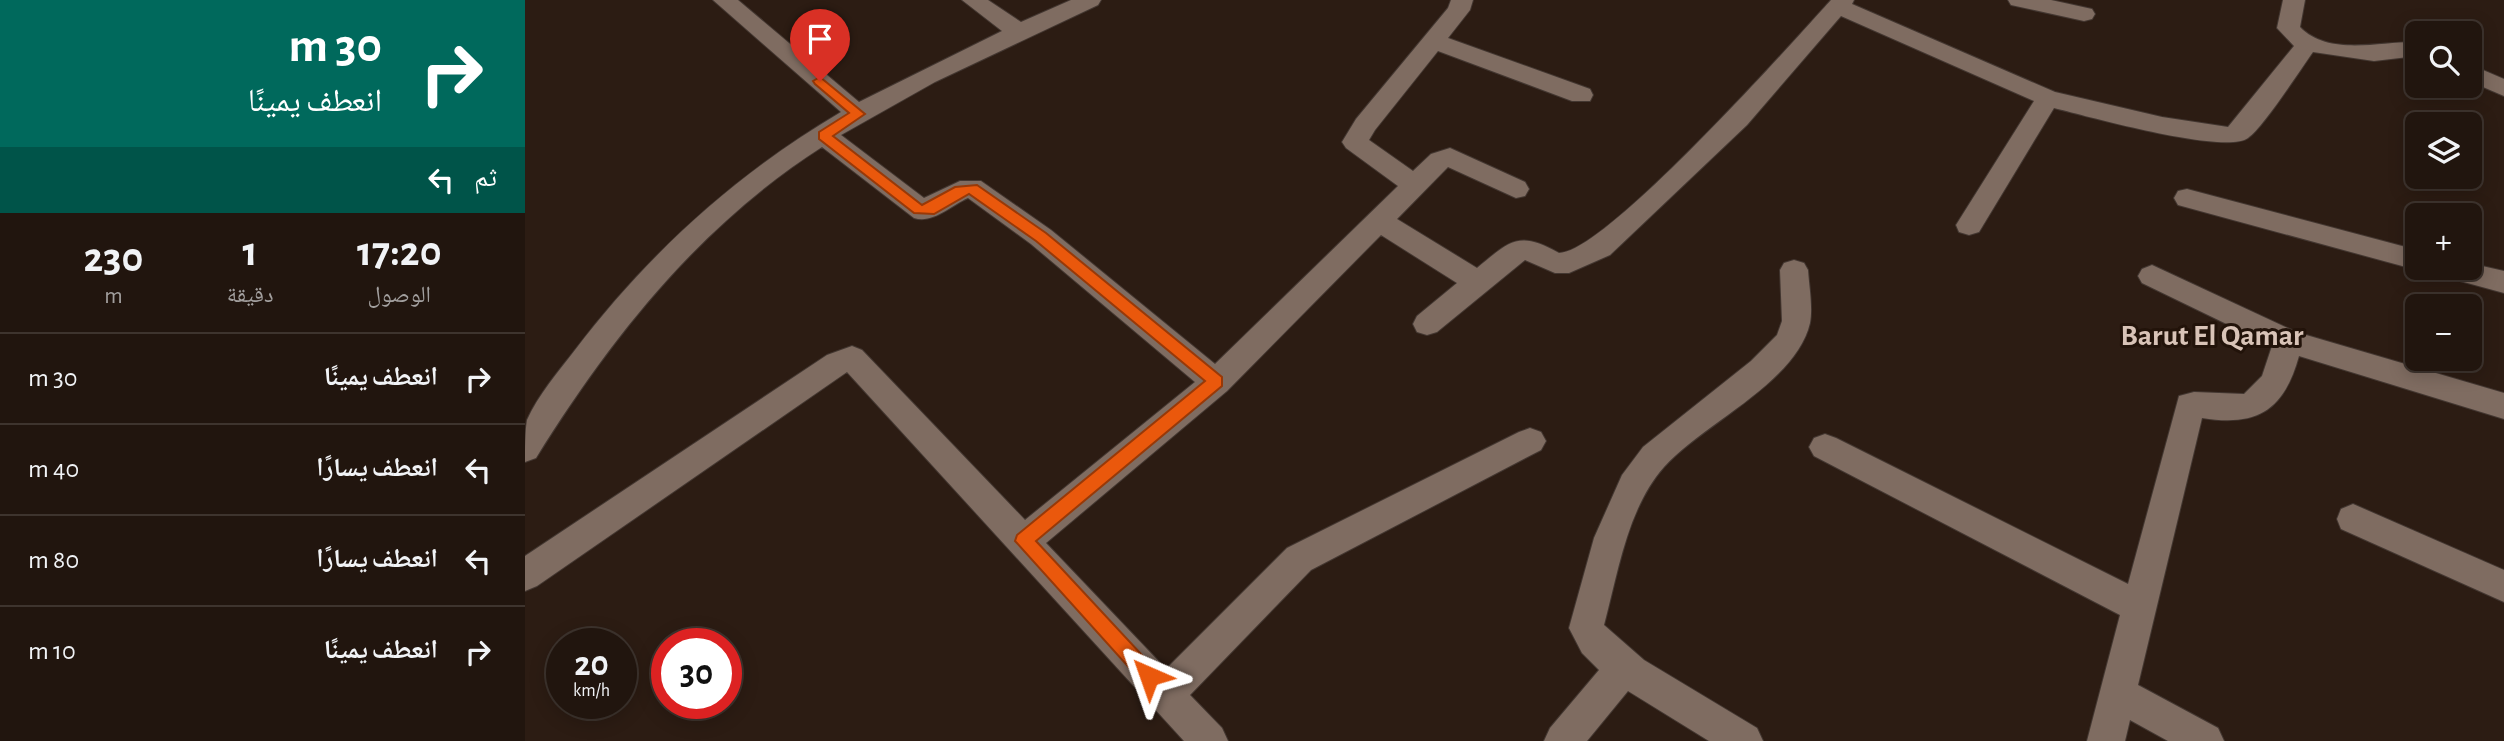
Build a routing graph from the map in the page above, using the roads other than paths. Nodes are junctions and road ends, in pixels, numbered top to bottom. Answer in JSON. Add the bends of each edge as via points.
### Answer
{"nodes":[{"id":1,"x":724,"y":0,"type":"edge"},
{"id":2,"x":973,"y":0,"type":"edge"},
{"id":3,"x":1090,"y":0,"type":"edge"},
{"id":4,"x":1462,"y":0,"type":"edge"},
{"id":5,"x":2019,"y":0,"type":"edge"},
{"id":6,"x":2294,"y":0,"type":"edge"},
{"id":7,"x":1841,"y":3,"type":"edge"},
{"id":8,"x":2084,"y":14,"type":"dead end"},
{"id":9,"x":1019,"y":32,"type":"junction"},
{"id":10,"x":1434,"y":41,"type":"junction"},
{"id":11,"x":2307,"y":44,"type":"junction"},
{"id":12,"x":2405,"y":50,"type":"edge"},
{"id":13,"x":2482,"y":78,"type":"edge"},
{"id":14,"x":2504,"y":88,"type":"edge"},
{"id":15,"x":1581,"y":96,"type":"dead end"},
{"id":16,"x":2048,"y":98,"type":"junction"},
{"id":17,"x":858,"y":114,"type":"junction"},
{"id":18,"x":824,"y":135,"type":"junction"},
{"id":19,"x":1414,"y":185,"type":"junction"},
{"id":20,"x":1516,"y":190,"type":"dead end"},
{"id":21,"x":2187,"y":198,"type":"dead end"},
{"id":22,"x":1378,"y":220,"type":"junction"},
{"id":23,"x":1969,"y":225,"type":"dead end"},
{"id":24,"x":2405,"y":257,"type":"edge"},
{"id":25,"x":1794,"y":270,"type":"dead end"},
{"id":26,"x":2152,"y":276,"type":"dead end"},
{"id":27,"x":2482,"y":276,"type":"edge"},
{"id":28,"x":1477,"y":282,"type":"junction"},
{"id":29,"x":2504,"y":282,"type":"edge"},
{"id":30,"x":1427,"y":324,"type":"dead end"},
{"id":31,"x":2288,"y":341,"type":"junction"},
{"id":32,"x":1216,"y":382,"type":"junction"},
{"id":33,"x":2504,"y":406,"type":"edge"},
{"id":34,"x":1530,"y":441,"type":"dead end"},
{"id":35,"x":1825,"y":447,"type":"dead end"},
{"id":36,"x":525,"y":449,"type":"edge"},
{"id":37,"x":2353,"y":519,"type":"dead end"},
{"id":38,"x":1024,"y":541,"type":"junction"},
{"id":39,"x":525,"y":575,"type":"edge"},
{"id":40,"x":2504,"y":586,"type":"edge"},
{"id":41,"x":2138,"y":606,"type":"junction"},
{"id":42,"x":1624,"y":668,"type":"junction"},
{"id":43,"x":1166,"y":694,"type":"junction"},
{"id":44,"x":2118,"y":694,"type":"junction"},
{"id":45,"x":1209,"y":741,"type":"edge"},
{"id":46,"x":1563,"y":741,"type":"edge"},
{"id":47,"x":1744,"y":741,"type":"edge"},
{"id":48,"x":2105,"y":741,"type":"edge"},
{"id":49,"x":2204,"y":741,"type":"edge"}],
"edges":[{"from":1,"to":17,"type":"street"},
{"from":2,"to":9,"type":"street"},
{"from":3,"to":9,"type":"street"},
{"from":4,"to":10,"type":"street"},
{"from":5,"to":8,"type":"street"},
{"from":6,"to":11,"type":"street","via":[[2288,28],[2295,39]]},
{"from":7,"to":16,"type":"street"},
{"from":7,"to":28,"type":"street","via":[[1738,119],[1600,248],[1562,263],[1524,247]]},
{"from":9,"to":17,"type":"street"},
{"from":10,"to":15,"type":"street"},
{"from":10,"to":19,"type":"street","via":[[1355,142]]},
{"from":11,"to":12,"type":"street","via":[[2366,53]]},
{"from":11,"to":16,"type":"street","via":[[2240,132],[2230,136]]},
{"from":13,"to":14,"type":"street"},
{"from":16,"to":23,"type":"street"},
{"from":17,"to":18,"type":"street"},
{"from":18,"to":32,"type":"street","via":[[923,211],[972,188],[1041,237]]},
{"from":18,"to":36,"type":"street","via":[[718,212],[661,270],[567,382]]},
{"from":19,"to":20,"type":"street","via":[[1440,160],[1450,157]]},
{"from":19,"to":22,"type":"street"},
{"from":21,"to":24,"type":"street"},
{"from":22,"to":28,"type":"street"},
{"from":22,"to":32,"type":"street"},
{"from":25,"to":42,"type":"street","via":[[1796,321],[1790,341],[1654,457],[1620,511],[1586,628],[1589,638]]},
{"from":26,"to":31,"type":"street"},
{"from":27,"to":29,"type":"street"},
{"from":28,"to":30,"type":"street"},
{"from":31,"to":33,"type":"street"},
{"from":31,"to":41,"type":"street","via":[[2277,383],[2255,403],[2239,409],[2190,405]]},
{"from":32,"to":38,"type":"street"},
{"from":34,"to":43,"type":"street","via":[[1299,559]]},
{"from":35,"to":41,"type":"street"},
{"from":37,"to":40,"type":"street"},
{"from":38,"to":39,"type":"street","via":[[859,364],[845,358]]},
{"from":38,"to":43,"type":"street"},
{"from":41,"to":44,"type":"street"},
{"from":42,"to":46,"type":"street"},
{"from":42,"to":47,"type":"street"},
{"from":43,"to":45,"type":"street"},
{"from":44,"to":48,"type":"street"},
{"from":44,"to":49,"type":"street"}]}
